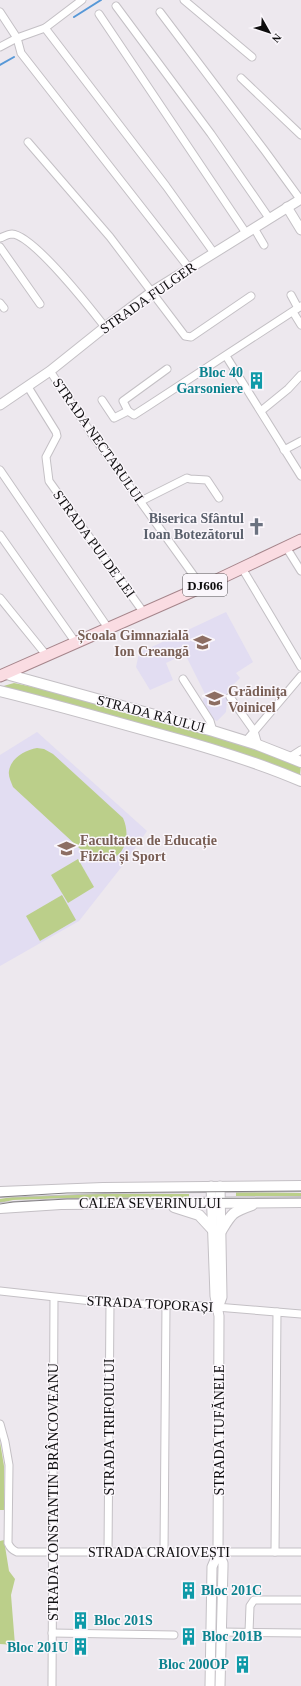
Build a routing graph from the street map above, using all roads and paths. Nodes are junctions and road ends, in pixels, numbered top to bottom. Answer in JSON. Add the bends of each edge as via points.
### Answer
{"nodes":[{"id":1,"x":81,"y":0,"type":"edge"},
{"id":2,"x":184,"y":0,"type":"edge"},
{"id":3,"x":116,"y":6,"type":"dead end"},
{"id":4,"x":0,"y":12,"type":"edge"},
{"id":5,"x":160,"y":12,"type":"dead end"},
{"id":6,"x":99,"y":14,"type":"dead end"},
{"id":7,"x":45,"y":28,"type":"junction"},
{"id":8,"x":17,"y":38,"type":"junction"},
{"id":9,"x":0,"y":47,"type":"edge"},
{"id":10,"x":252,"y":57,"type":"dead end"},
{"id":11,"x":241,"y":78,"type":"dead end"},
{"id":12,"x":301,"y":135,"type":"edge"},
{"id":13,"x":28,"y":142,"type":"dead end"},
{"id":14,"x":300,"y":199,"type":"edge"},
{"id":15,"x":287,"y":207,"type":"junction"},
{"id":16,"x":269,"y":218,"type":"junction"},
{"id":17,"x":254,"y":228,"type":"junction"},
{"id":18,"x":301,"y":230,"type":"edge"},
{"id":19,"x":246,"y":233,"type":"junction"},
{"id":20,"x":0,"y":238,"type":"edge"},
{"id":21,"x":264,"y":245,"type":"dead end"},
{"id":22,"x":0,"y":247,"type":"edge"},
{"id":23,"x":214,"y":253,"type":"junction"},
{"id":24,"x":189,"y":268,"type":"junction"},
{"id":25,"x":153,"y":291,"type":"junction"},
{"id":26,"x":291,"y":295,"type":"dead end"},
{"id":27,"x":251,"y":296,"type":"dead end"},
{"id":28,"x":40,"y":304,"type":"dead end"},
{"id":29,"x":297,"y":309,"type":"edge"},
{"id":30,"x":301,"y":325,"type":"edge"},
{"id":31,"x":105,"y":327,"type":"junction"},
{"id":32,"x":226,"y":356,"type":"junction"},
{"id":33,"x":167,"y":369,"type":"dead end"},
{"id":34,"x":50,"y":372,"type":"junction"},
{"id":35,"x":301,"y":375,"type":"edge"},
{"id":36,"x":28,"y":387,"type":"junction"},
{"id":37,"x":102,"y":400,"type":"dead end"},
{"id":38,"x":0,"y":405,"type":"edge"},
{"id":39,"x":261,"y":411,"type":"junction"},
{"id":40,"x":131,"y":413,"type":"junction"},
{"id":41,"x":301,"y":441,"type":"edge"},
{"id":42,"x":284,"y":450,"type":"junction"},
{"id":43,"x":0,"y":470,"type":"edge"},
{"id":44,"x":301,"y":476,"type":"edge"},
{"id":45,"x":219,"y":498,"type":"dead end"},
{"id":46,"x":141,"y":501,"type":"junction"},
{"id":47,"x":0,"y":535,"type":"edge"},
{"id":48,"x":301,"y":540,"type":"edge"},
{"id":49,"x":286,"y":547,"type":"junction"},
{"id":50,"x":242,"y":568,"type":"junction"},
{"id":51,"x":301,"y":571,"type":"edge"},
{"id":52,"x":202,"y":587,"type":"junction"},
{"id":53,"x":0,"y":598,"type":"edge"},
{"id":54,"x":144,"y":613,"type":"junction"},
{"id":55,"x":108,"y":628,"type":"junction"},
{"id":56,"x":76,"y":643,"type":"junction"},
{"id":57,"x":47,"y":656,"type":"junction"},
{"id":58,"x":301,"y":667,"type":"edge"},
{"id":59,"x":2,"y":674,"type":"edge"},
{"id":60,"x":301,"y":676,"type":"edge"},
{"id":61,"x":183,"y":679,"type":"dead end"},
{"id":62,"x":0,"y":691,"type":"edge"},
{"id":63,"x":230,"y":697,"type":"dead end"},
{"id":64,"x":213,"y":731,"type":"junction"},
{"id":65,"x":254,"y":732,"type":"junction"},
{"id":66,"x":246,"y":741,"type":"junction"},
{"id":67,"x":258,"y":745,"type":"junction"},
{"id":68,"x":301,"y":750,"type":"edge"},
{"id":69,"x":290,"y":757,"type":"junction"},
{"id":70,"x":301,"y":762,"type":"edge"},
{"id":71,"x":301,"y":781,"type":"edge"},
{"id":72,"x":216,"y":1186,"type":"junction"},
{"id":73,"x":301,"y":1186,"type":"edge"},
{"id":74,"x":0,"y":1192,"type":"edge"},
{"id":75,"x":260,"y":1201,"type":"junction"},
{"id":76,"x":301,"y":1202,"type":"edge"},
{"id":77,"x":216,"y":1203,"type":"junction"},
{"id":78,"x":168,"y":1204,"type":"junction"},
{"id":79,"x":0,"y":1208,"type":"edge"},
{"id":80,"x":217,"y":1230,"type":"junction"},
{"id":81,"x":0,"y":1291,"type":"edge"},
{"id":82,"x":54,"y":1298,"type":"junction"},
{"id":83,"x":110,"y":1303,"type":"junction"},
{"id":84,"x":166,"y":1304,"type":"junction"},
{"id":85,"x":218,"y":1308,"type":"junction"},
{"id":86,"x":277,"y":1312,"type":"junction"},
{"id":87,"x":301,"y":1314,"type":"edge"},
{"id":88,"x":0,"y":1424,"type":"edge"},
{"id":89,"x":54,"y":1552,"type":"junction"},
{"id":90,"x":108,"y":1552,"type":"junction"},
{"id":91,"x":164,"y":1552,"type":"junction"},
{"id":92,"x":275,"y":1552,"type":"junction"},
{"id":93,"x":301,"y":1552,"type":"edge"},
{"id":94,"x":218,"y":1553,"type":"junction"},
{"id":95,"x":301,"y":1600,"type":"edge"},
{"id":96,"x":221,"y":1632,"type":"junction"},
{"id":97,"x":249,"y":1632,"type":"junction"},
{"id":98,"x":52,"y":1633,"type":"junction"},
{"id":99,"x":301,"y":1633,"type":"edge"},
{"id":100,"x":174,"y":1635,"type":"dead end"},
{"id":101,"x":52,"y":1686,"type":"edge"},
{"id":102,"x":210,"y":1686,"type":"edge"},
{"id":103,"x":220,"y":1686,"type":"edge"}],
"edges":[{"from":1,"to":7,"type":"street"},
{"from":2,"to":10,"type":"street"},
{"from":3,"to":16,"type":"street","via":[[211,134]]},
{"from":4,"to":8,"type":"street"},
{"from":5,"to":14,"type":"street"},
{"from":6,"to":19,"type":"street"},
{"from":7,"to":8,"type":"street"},
{"from":7,"to":23,"type":"street"},
{"from":8,"to":9,"type":"street"},
{"from":8,"to":24,"type":"street","via":[[22,53]]},
{"from":11,"to":12,"type":"street"},
{"from":13,"to":25,"type":"street"},
{"from":14,"to":15,"type":"street","name":"STRADA FULGER"},
{"from":15,"to":16,"type":"street","name":"STRADA FULGER"},
{"from":15,"to":18,"type":"street"},
{"from":16,"to":17,"type":"street","name":"STRADA FULGER"},
{"from":17,"to":19,"type":"street","name":"STRADA FULGER"},
{"from":17,"to":21,"type":"street"},
{"from":19,"to":23,"type":"street","name":"STRADA FULGER"},
{"from":20,"to":31,"type":"street","via":[[11,234],[22,238],[64,276]]},
{"from":22,"to":28,"type":"street"},
{"from":23,"to":24,"type":"street","name":"STRADA FULGER"},
{"from":24,"to":25,"type":"street","name":"STRADA FULGER"},
{"from":25,"to":27,"type":"street","via":[[187,337],[191,337]]},
{"from":25,"to":31,"type":"street","name":"STRADA FULGER"},
{"from":26,"to":29,"type":"street"},
{"from":29,"to":30,"type":"street"},
{"from":29,"to":32,"type":"street"},
{"from":31,"to":34,"type":"street","name":"STRADA FULGER"},
{"from":32,"to":39,"type":"street"},
{"from":32,"to":40,"type":"street"},
{"from":33,"to":40,"type":"street","via":[[123,401]]},
{"from":34,"to":36,"type":"street","name":"STRADA FULGER"},
{"from":34,"to":46,"type":"street","name":"STRADA NECTARULUI"},
{"from":35,"to":39,"type":"street"},
{"from":36,"to":38,"type":"street","name":"STRADA FULGER"},
{"from":36,"to":54,"type":"street","name":"STRADA PUI DE LEI","via":[[57,436],[46,457],[49,481]]},
{"from":37,"to":40,"type":"street","via":[[114,418]]},
{"from":39,"to":42,"type":"street"},
{"from":41,"to":42,"type":"street"},
{"from":42,"to":44,"type":"street"},
{"from":43,"to":55,"type":"street"},
{"from":45,"to":46,"type":"street","via":[[207,480],[187,478]]},
{"from":46,"to":52,"type":"street","name":"STRADA NECTARULUI"},
{"from":47,"to":56,"type":"street"},
{"from":48,"to":49,"type":"main road","number":"DJ606"},
{"from":49,"to":50,"type":"main road","number":"DJ606"},
{"from":49,"to":51,"type":"street"},
{"from":50,"to":52,"type":"main road","number":"DJ606"},
{"from":50,"to":58,"type":"street"},
{"from":52,"to":54,"type":"main road","number":"DJ606"},
{"from":53,"to":57,"type":"street"},
{"from":54,"to":55,"type":"main road","number":"DJ606"},
{"from":55,"to":56,"type":"main road","number":"DJ606"},
{"from":56,"to":57,"type":"main road","number":"DJ606"},
{"from":57,"to":59,"type":"main road","number":"DJ606"},
{"from":59,"to":64,"type":"main road","name":"STRADA RÂULUI"},
{"from":60,"to":65,"type":"street"},
{"from":61,"to":64,"type":"street","via":[[210,721]]},
{"from":62,"to":71,"type":"main road","name":"STRADA RÂULUI","via":[[206,747]]},
{"from":63,"to":65,"type":"street"},
{"from":64,"to":66,"type":"main road","name":"STRADA RÂULUI"},
{"from":65,"to":66,"type":"street"},
{"from":65,"to":67,"type":"street"},
{"from":66,"to":67,"type":"main road","name":"STRADA RÂULUI"},
{"from":67,"to":69,"type":"main road","name":"STRADA RÂULUI"},
{"from":68,"to":69,"type":"street"},
{"from":69,"to":70,"type":"main road","name":"STRADA RÂULUI"},
{"from":72,"to":73,"type":"main road","name":"CALEA SEVERINULUI"},
{"from":72,"to":74,"type":"main road","name":"CALEA SEVERINULUI"},
{"from":72,"to":77,"type":"street","name":"STRADA TUFĂNELE"},
{"from":75,"to":76,"type":"main road","name":"CALEA SEVERINULUI"},
{"from":75,"to":77,"type":"main road","name":"CALEA SEVERINULUI"},
{"from":75,"to":80,"type":"main road","via":[[236,1210]]},
{"from":77,"to":78,"type":"main road","name":"CALEA SEVERINULUI"},
{"from":77,"to":80,"type":"street","name":"STRADA TUFĂNELE"},
{"from":78,"to":79,"type":"main road","name":"CALEA SEVERINULUI","via":[[61,1204]]},
{"from":78,"to":80,"type":"main road","via":[[199,1215]]},
{"from":80,"to":85,"type":"street","name":"STRADA TUFĂNELE","via":[[222,1297]]},
{"from":81,"to":82,"type":"street","name":"STRADA TOPORAȘI"},
{"from":82,"to":83,"type":"street","name":"STRADA TOPORAȘI"},
{"from":82,"to":89,"type":"street","name":"STRADA CONSTANTIN BRÂNCOVEANU"},
{"from":83,"to":84,"type":"street","name":"STRADA TOPORAȘI"},
{"from":83,"to":90,"type":"street","name":"STRADA TRIFOIULUI"},
{"from":84,"to":85,"type":"street","name":"STRADA TOPORAȘI"},
{"from":84,"to":91,"type":"street"},
{"from":85,"to":86,"type":"street","name":"STRADA TOPORAȘI"},
{"from":85,"to":94,"type":"street","name":"STRADA TUFĂNELE"},
{"from":86,"to":87,"type":"street","name":"STRADA TOPORAȘI"},
{"from":86,"to":92,"type":"street"},
{"from":88,"to":89,"type":"street","name":"STRADA CRAIOVEȘTI","via":[[9,1466],[10,1548],[17,1552]]},
{"from":89,"to":90,"type":"street","name":"STRADA CRAIOVEȘTI"},
{"from":89,"to":98,"type":"street","name":"STRADA CONSTANTIN BRÂNCOVEANU"},
{"from":90,"to":91,"type":"street","name":"STRADA CRAIOVEȘTI"},
{"from":91,"to":94,"type":"street","name":"STRADA CRAIOVEȘTI"},
{"from":92,"to":93,"type":"street","name":"STRADA CRAIOVEȘTI"},
{"from":92,"to":94,"type":"street","name":"STRADA CRAIOVEȘTI"},
{"from":94,"to":96,"type":"street","via":[[223,1563]]},
{"from":94,"to":102,"type":"street","via":[[212,1567]]},
{"from":95,"to":97,"type":"street","via":[[254,1600],[250,1606]]},
{"from":96,"to":97,"type":"street"},
{"from":96,"to":103,"type":"street"},
{"from":97,"to":99,"type":"street"},
{"from":98,"to":100,"type":"street"},
{"from":98,"to":101,"type":"street","name":"STRADA CONSTANTIN BRÂNCOVEANU"}]}
